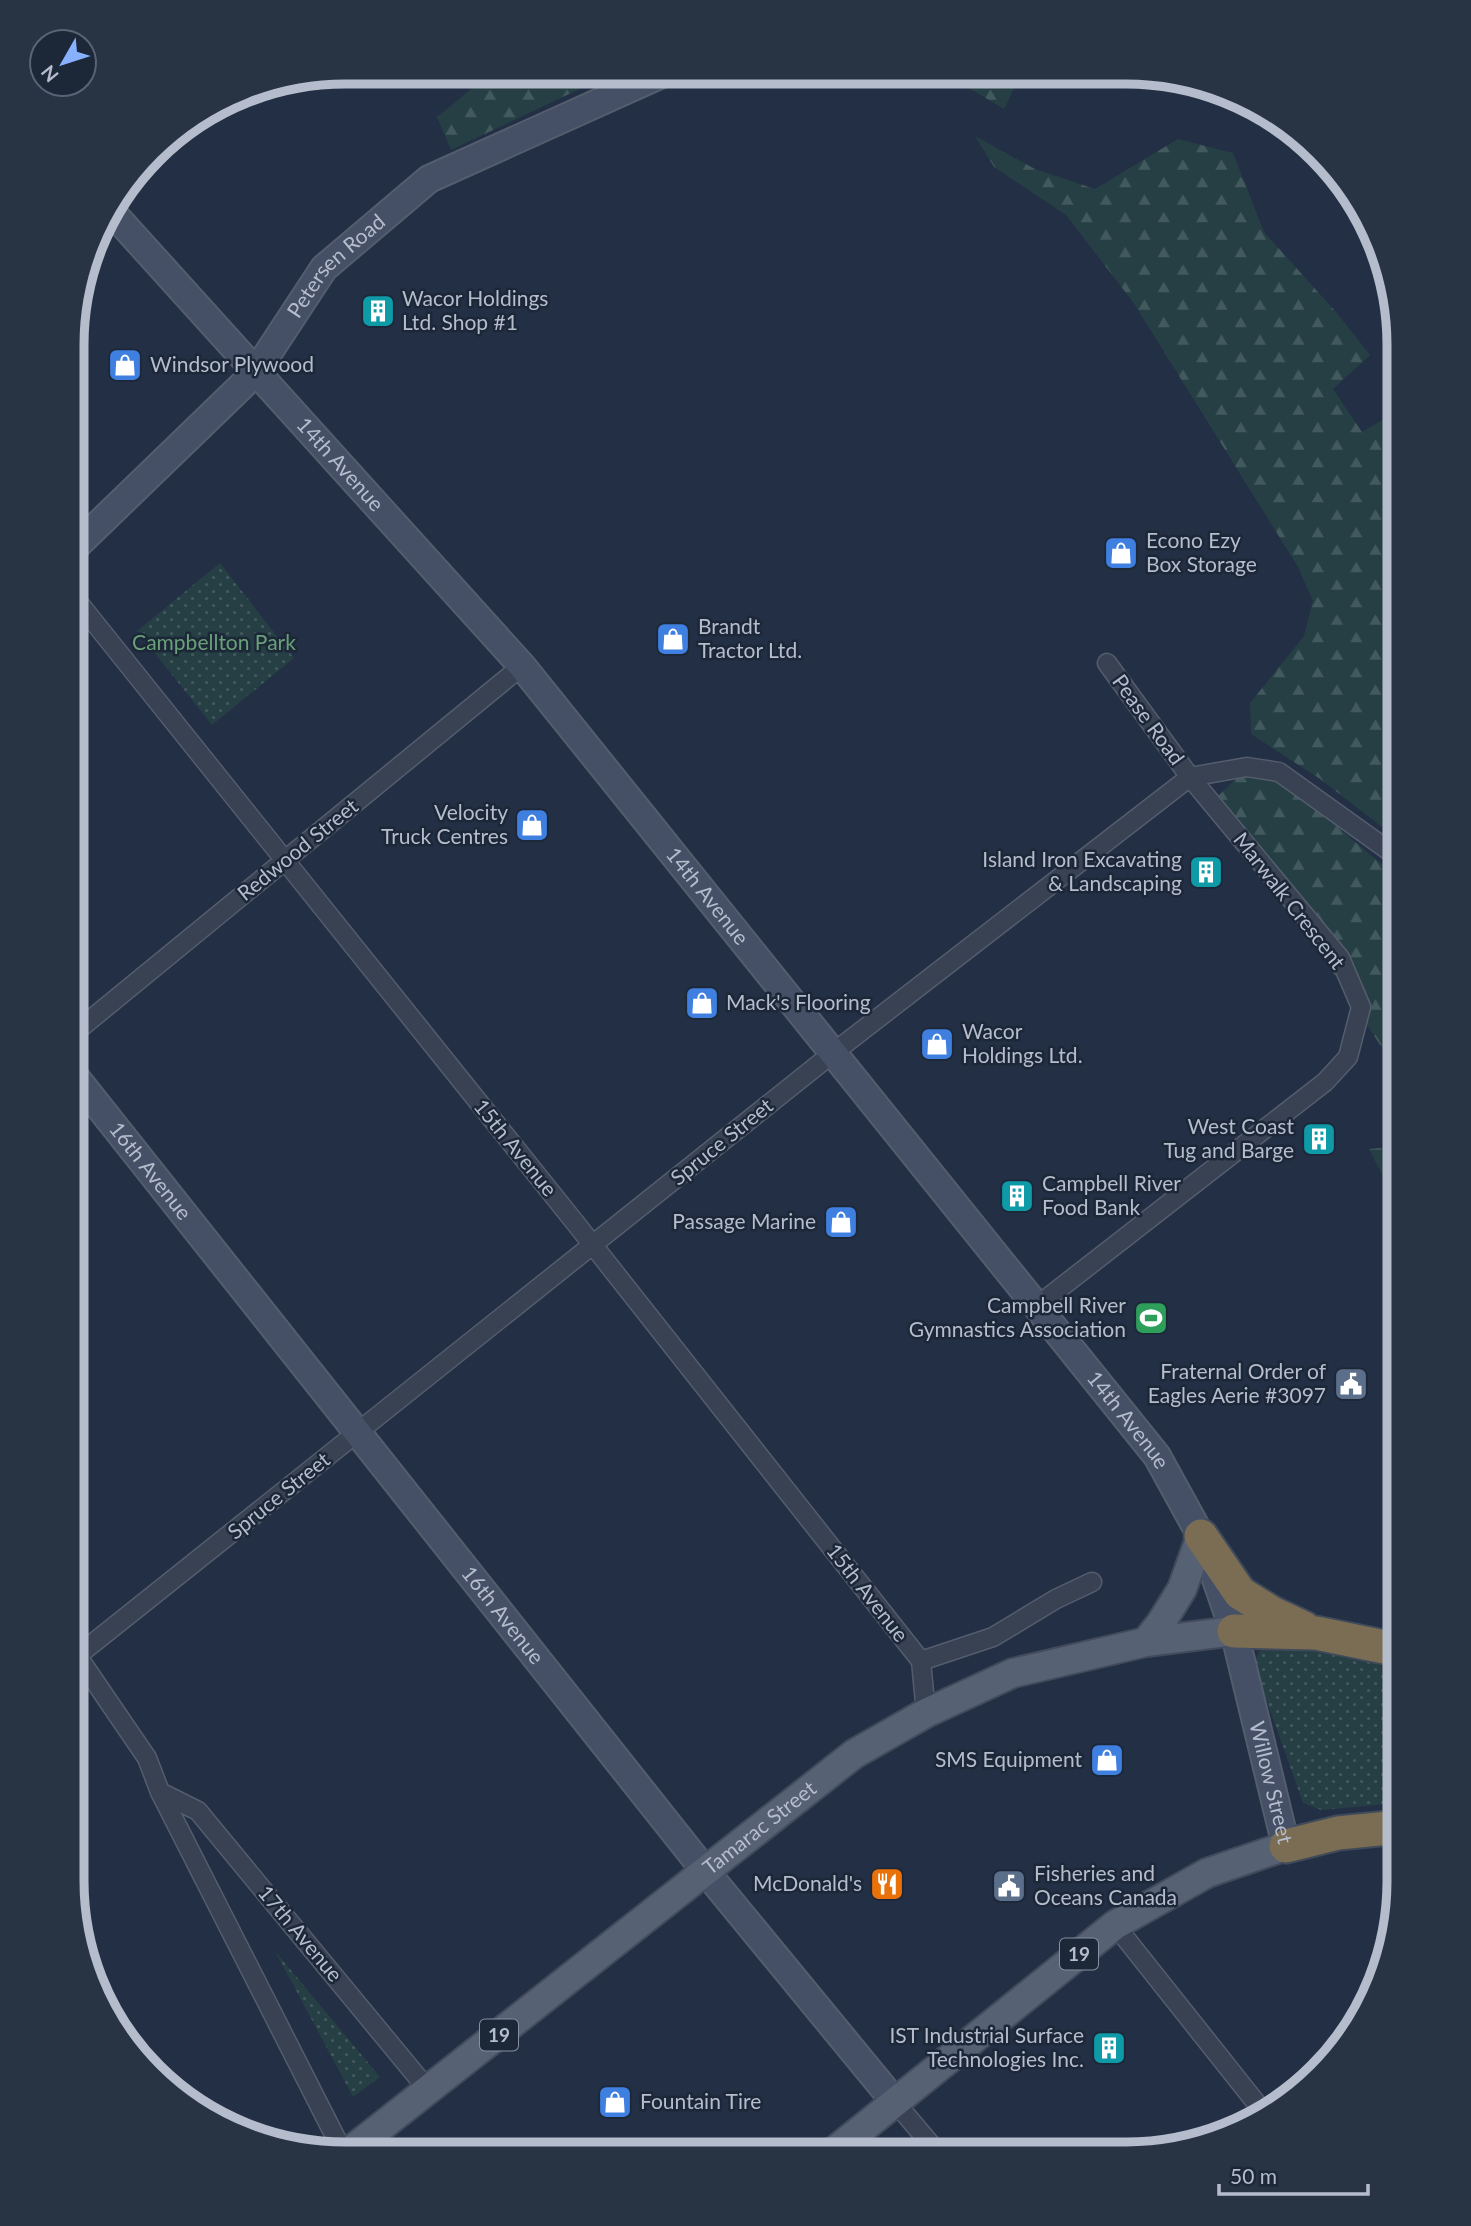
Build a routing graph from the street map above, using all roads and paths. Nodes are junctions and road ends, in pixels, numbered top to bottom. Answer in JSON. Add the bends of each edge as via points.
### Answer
{"nodes":[{"id":1,"x":640,"y":84,"type":"edge"},
{"id":2,"x":117,"y":218,"type":"edge"},
{"id":3,"x":255,"y":373,"type":"junction"},
{"id":4,"x":84,"y":538,"type":"edge"},
{"id":5,"x":84,"y":610,"type":"edge"},
{"id":6,"x":1107,"y":663,"type":"dead end"},
{"id":7,"x":522,"y":666,"type":"junction"},
{"id":8,"x":1190,"y":777,"type":"junction"},
{"id":9,"x":1387,"y":849,"type":"edge"},
{"id":10,"x":285,"y":861,"type":"junction"},
{"id":11,"x":84,"y":1025,"type":"edge"},
{"id":12,"x":833,"y":1053,"type":"junction"},
{"id":13,"x":84,"y":1088,"type":"edge"},
{"id":14,"x":593,"y":1245,"type":"junction"},
{"id":15,"x":1037,"y":1306,"type":"junction"},
{"id":16,"x":358,"y":1433,"type":"junction"},
{"id":17,"x":1201,"y":1536,"type":"junction"},
{"id":18,"x":1092,"y":1582,"type":"dead end"},
{"id":19,"x":1234,"y":1631,"type":"junction"},
{"id":20,"x":1316,"y":1633,"type":"junction"},
{"id":21,"x":1146,"y":1642,"type":"junction"},
{"id":22,"x":84,"y":1647,"type":"edge"},
{"id":23,"x":1387,"y":1648,"type":"edge"},
{"id":24,"x":921,"y":1661,"type":"junction"},
{"id":25,"x":84,"y":1669,"type":"edge"},
{"id":26,"x":926,"y":1713,"type":"junction"},
{"id":27,"x":160,"y":1792,"type":"junction"},
{"id":28,"x":1387,"y":1828,"type":"edge"},
{"id":29,"x":1286,"y":1846,"type":"junction"},
{"id":30,"x":705,"y":1872,"type":"junction"},
{"id":31,"x":1115,"y":1925,"type":"junction"},
{"id":32,"x":429,"y":2091,"type":"junction"},
{"id":33,"x":895,"y":2102,"type":"junction"},
{"id":34,"x":1259,"y":2106,"type":"edge"},
{"id":35,"x":338,"y":2142,"type":"edge"},
{"id":36,"x":362,"y":2142,"type":"edge"},
{"id":37,"x":846,"y":2142,"type":"edge"},
{"id":38,"x":929,"y":2142,"type":"edge"}],
"edges":[{"from":1,"to":3,"type":"street","name":"Petersen Road","via":[[429,179],[324,268]]},
{"from":2,"to":3,"type":"street","name":"14th Avenue"},
{"from":3,"to":4,"type":"street","name":"Petersen Road"},
{"from":3,"to":7,"type":"street","name":"14th Avenue"},
{"from":5,"to":10,"type":"street","name":"15th Avenue"},
{"from":6,"to":8,"type":"street","name":"Pease Road"},
{"from":7,"to":10,"type":"street","name":"Redwood Street"},
{"from":7,"to":12,"type":"street","name":"14th Avenue"},
{"from":8,"to":9,"type":"street","name":"Spruce Street","via":[[1247,767],[1279,772]]},
{"from":8,"to":12,"type":"street","name":"Spruce Street"},
{"from":8,"to":15,"type":"street","name":"Marwalk Crescent","via":[[1340,958],[1361,1007],[1348,1057],[1325,1082]]},
{"from":10,"to":11,"type":"street","name":"Redwood Street"},
{"from":10,"to":14,"type":"street","name":"15th Avenue"},
{"from":12,"to":14,"type":"street","name":"Spruce Street"},
{"from":12,"to":15,"type":"street","name":"14th Avenue"},
{"from":13,"to":16,"type":"street","name":"16th Avenue"},
{"from":14,"to":16,"type":"street","name":"Spruce Street"},
{"from":14,"to":24,"type":"street","name":"15th Avenue"},
{"from":15,"to":17,"type":"street","name":"14th Avenue","via":[[1157,1455]]},
{"from":16,"to":22,"type":"street","name":"Spruce Street"},
{"from":16,"to":30,"type":"street","name":"16th Avenue"},
{"from":17,"to":19,"type":"street","name":"14th Avenue"},
{"from":17,"to":20,"type":"highway","via":[[1240,1593]]},
{"from":17,"to":21,"type":"main road","via":[[1182,1590]]},
{"from":18,"to":24,"type":"street","via":[[993,1637]]},
{"from":19,"to":20,"type":"highway","number":"19"},
{"from":19,"to":21,"type":"main road","name":"Tamarac Street","number":"19"},
{"from":19,"to":29,"type":"street","name":"Willow Street"},
{"from":20,"to":23,"type":"highway","number":"19"},
{"from":21,"to":26,"type":"main road","name":"Tamarac Street","number":"19","via":[[1013,1673]]},
{"from":24,"to":26,"type":"street","name":"15th Avenue"},
{"from":25,"to":27,"type":"street","via":[[147,1758]]},
{"from":26,"to":30,"type":"main road","name":"Tamarac Street","number":"19","via":[[854,1754]]},
{"from":27,"to":32,"type":"street","name":"17th Avenue","via":[[198,1811]]},
{"from":27,"to":35,"type":"street"},
{"from":28,"to":29,"type":"highway","number":"19","via":[[1338,1833]]},
{"from":29,"to":31,"type":"main road","name":"Willow Street","number":"19","via":[[1207,1873]]},
{"from":30,"to":32,"type":"main road","name":"Tamarac Street","number":"19"},
{"from":30,"to":33,"type":"street","name":"16th Avenue"},
{"from":31,"to":33,"type":"main road","name":"Willow Street","number":"19"},
{"from":31,"to":34,"type":"street"},
{"from":32,"to":36,"type":"main road","name":"Tamarac Street","number":"19"},
{"from":33,"to":37,"type":"main road","name":"Willow Street","number":"19"},
{"from":33,"to":38,"type":"street","name":"16th Avenue"}]}
